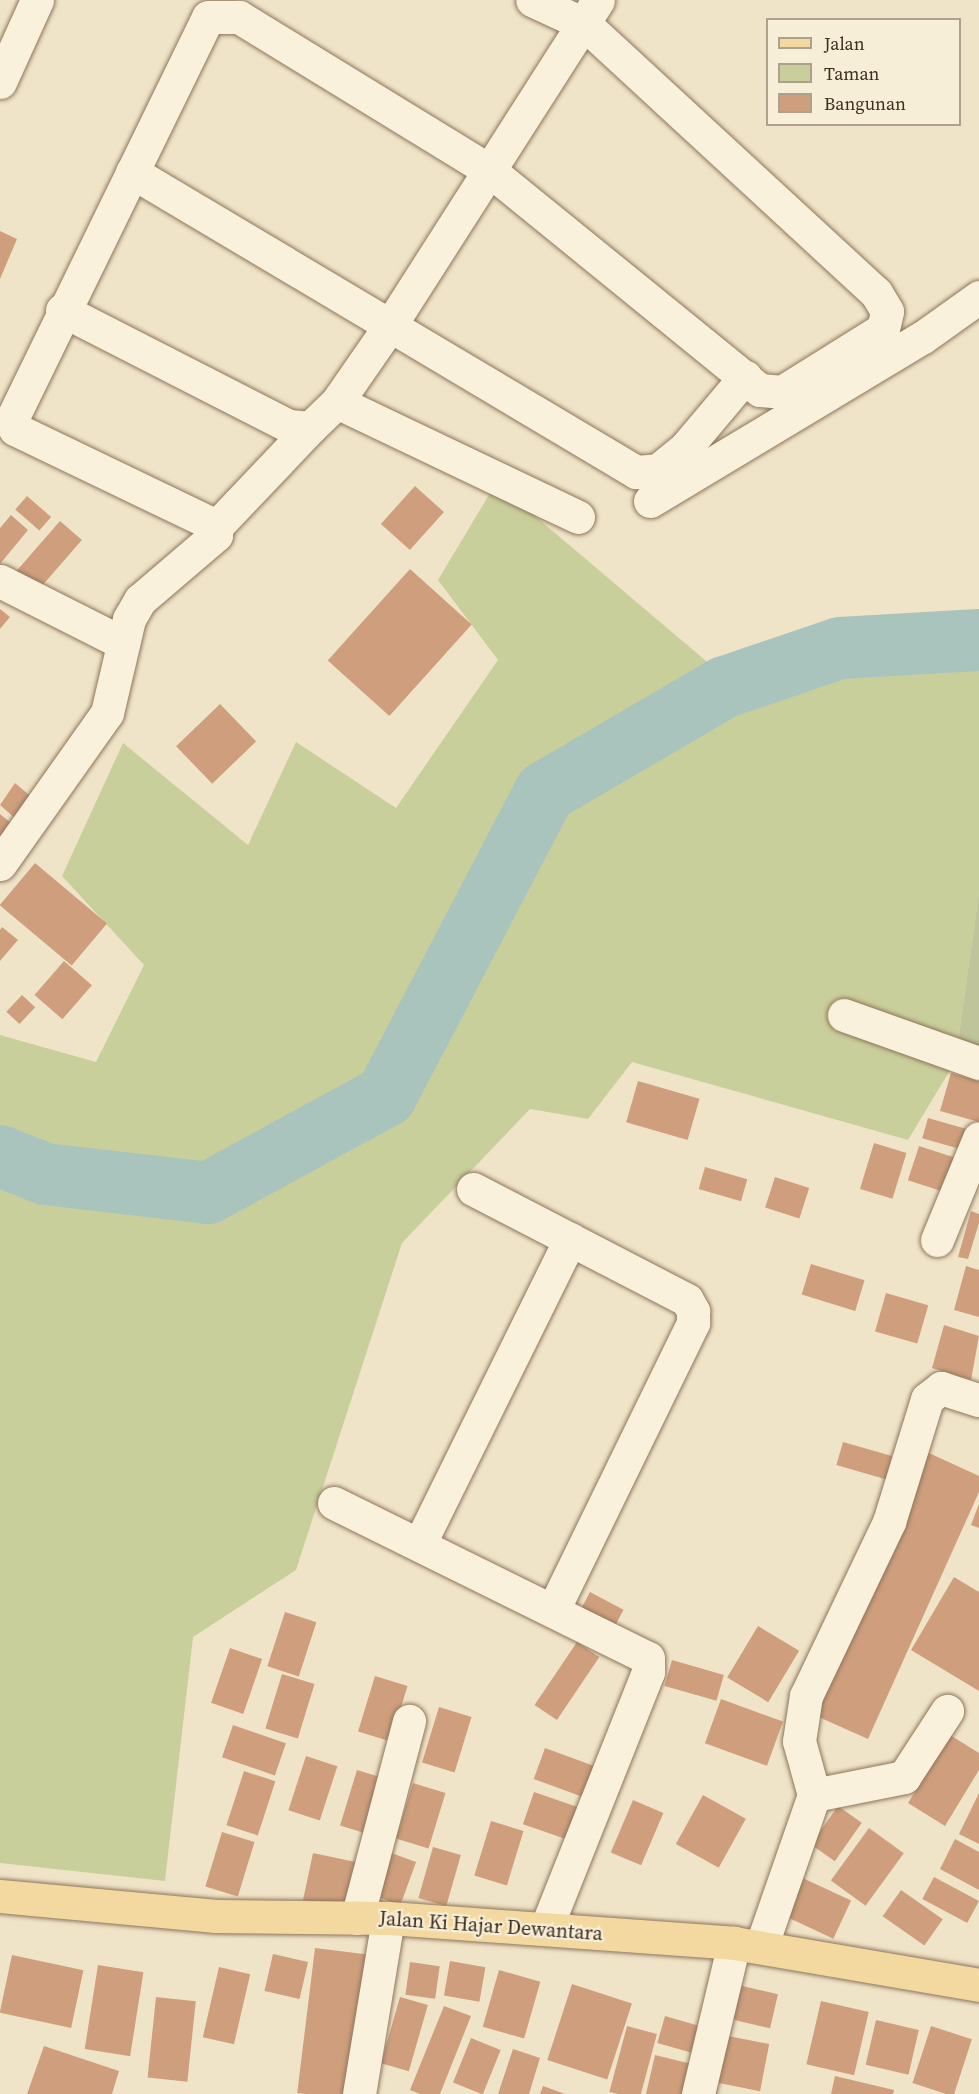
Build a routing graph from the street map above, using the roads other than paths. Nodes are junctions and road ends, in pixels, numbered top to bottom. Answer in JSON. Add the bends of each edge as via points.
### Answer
{"nodes":[{"id":1,"x":531,"y":0,"type":"edge"},
{"id":2,"x":32,"y":2,"type":"edge"},
{"id":3,"x":591,"y":12,"type":"edge"},
{"id":4,"x":0,"y":82,"type":"edge"},
{"id":5,"x":489,"y":170,"type":"junction"},
{"id":6,"x":132,"y":172,"type":"junction"},
{"id":7,"x":979,"y":297,"type":"edge"},
{"id":8,"x":62,"y":310,"type":"junction"},
{"id":9,"x":391,"y":324,"type":"junction"},
{"id":10,"x":745,"y":377,"type":"junction"},
{"id":11,"x":337,"y":402,"type":"junction"},
{"id":12,"x":310,"y":428,"type":"junction"},
{"id":13,"x":650,"y":501,"type":"dead end"},
{"id":14,"x":578,"y":517,"type":"dead end"},
{"id":15,"x":215,"y":528,"type":"junction"},
{"id":16,"x":0,"y":581,"type":"edge"},
{"id":17,"x":123,"y":643,"type":"junction"},
{"id":18,"x":1,"y":861,"type":"edge"},
{"id":19,"x":844,"y":1016,"type":"dead end"},
{"id":20,"x":979,"y":1063,"type":"edge"},
{"id":21,"x":979,"y":1138,"type":"edge"},
{"id":22,"x":473,"y":1188,"type":"dead end"},
{"id":23,"x":570,"y":1239,"type":"junction"},
{"id":24,"x":937,"y":1240,"type":"dead end"},
{"id":25,"x":979,"y":1400,"type":"edge"},
{"id":26,"x":334,"y":1503,"type":"dead end"},
{"id":27,"x":420,"y":1543,"type":"junction"},
{"id":28,"x":554,"y":1608,"type":"junction"},
{"id":29,"x":947,"y":1711,"type":"dead end"},
{"id":30,"x":409,"y":1721,"type":"dead end"},
{"id":31,"x":814,"y":1795,"type":"junction"},
{"id":32,"x":0,"y":1896,"type":"edge"},
{"id":33,"x":373,"y":1918,"type":"junction"},
{"id":34,"x":546,"y":1928,"type":"junction"},
{"id":35,"x":748,"y":1945,"type":"junction"},
{"id":36,"x":979,"y":1985,"type":"edge"},
{"id":37,"x":359,"y":2094,"type":"edge"},
{"id":38,"x":698,"y":2094,"type":"edge"}],
"edges":[{"from":1,"to":3,"type":"street"},
{"from":2,"to":4,"type":"street"},
{"from":3,"to":5,"type":"street"},
{"from":3,"to":10,"type":"street","via":[[876,293],[887,310],[883,328],[782,392],[760,390]]},
{"from":5,"to":6,"type":"street","via":[[238,16],[217,15],[200,25]]},
{"from":5,"to":9,"type":"street"},
{"from":5,"to":10,"type":"street"},
{"from":6,"to":8,"type":"street"},
{"from":6,"to":9,"type":"street"},
{"from":7,"to":13,"type":"street","via":[[923,338]]},
{"from":8,"to":12,"type":"street","via":[[289,426]]},
{"from":8,"to":15,"type":"street","via":[[13,410],[15,429]]},
{"from":9,"to":10,"type":"street","via":[[636,472],[658,470],[686,447]]},
{"from":9,"to":11,"type":"street"},
{"from":11,"to":12,"type":"street"},
{"from":11,"to":14,"type":"street"},
{"from":12,"to":15,"type":"street"},
{"from":15,"to":17,"type":"street","via":[[212,543],[140,600]]},
{"from":16,"to":17,"type":"street"},
{"from":17,"to":18,"type":"street","via":[[107,713]]},
{"from":19,"to":20,"type":"street"},
{"from":21,"to":24,"type":"street"},
{"from":22,"to":23,"type":"street"},
{"from":23,"to":27,"type":"street"},
{"from":23,"to":28,"type":"street","via":[[687,1300],[693,1311],[693,1323]]},
{"from":25,"to":31,"type":"street","via":[[941,1388],[927,1400],[889,1522],[806,1696],[799,1741]]},
{"from":26,"to":27,"type":"street"},
{"from":27,"to":28,"type":"street"},
{"from":28,"to":34,"type":"street","via":[[638,1650],[648,1659],[648,1672]]},
{"from":29,"to":31,"type":"street","via":[[904,1777]]},
{"from":30,"to":33,"type":"street"},
{"from":31,"to":35,"type":"street"},
{"from":32,"to":33,"type":"main road","name":"Jalan Ki Hajar Dewantara","via":[[216,1916]]},
{"from":33,"to":34,"type":"main road","name":"Jalan Ki Hajar Dewantara"},
{"from":33,"to":37,"type":"street"},
{"from":34,"to":35,"type":"main road","name":"Jalan Ki Hajar Dewantara"},
{"from":35,"to":36,"type":"main road","name":"Jalan Ki Hajar Dewantara"},
{"from":35,"to":38,"type":"street"}]}
